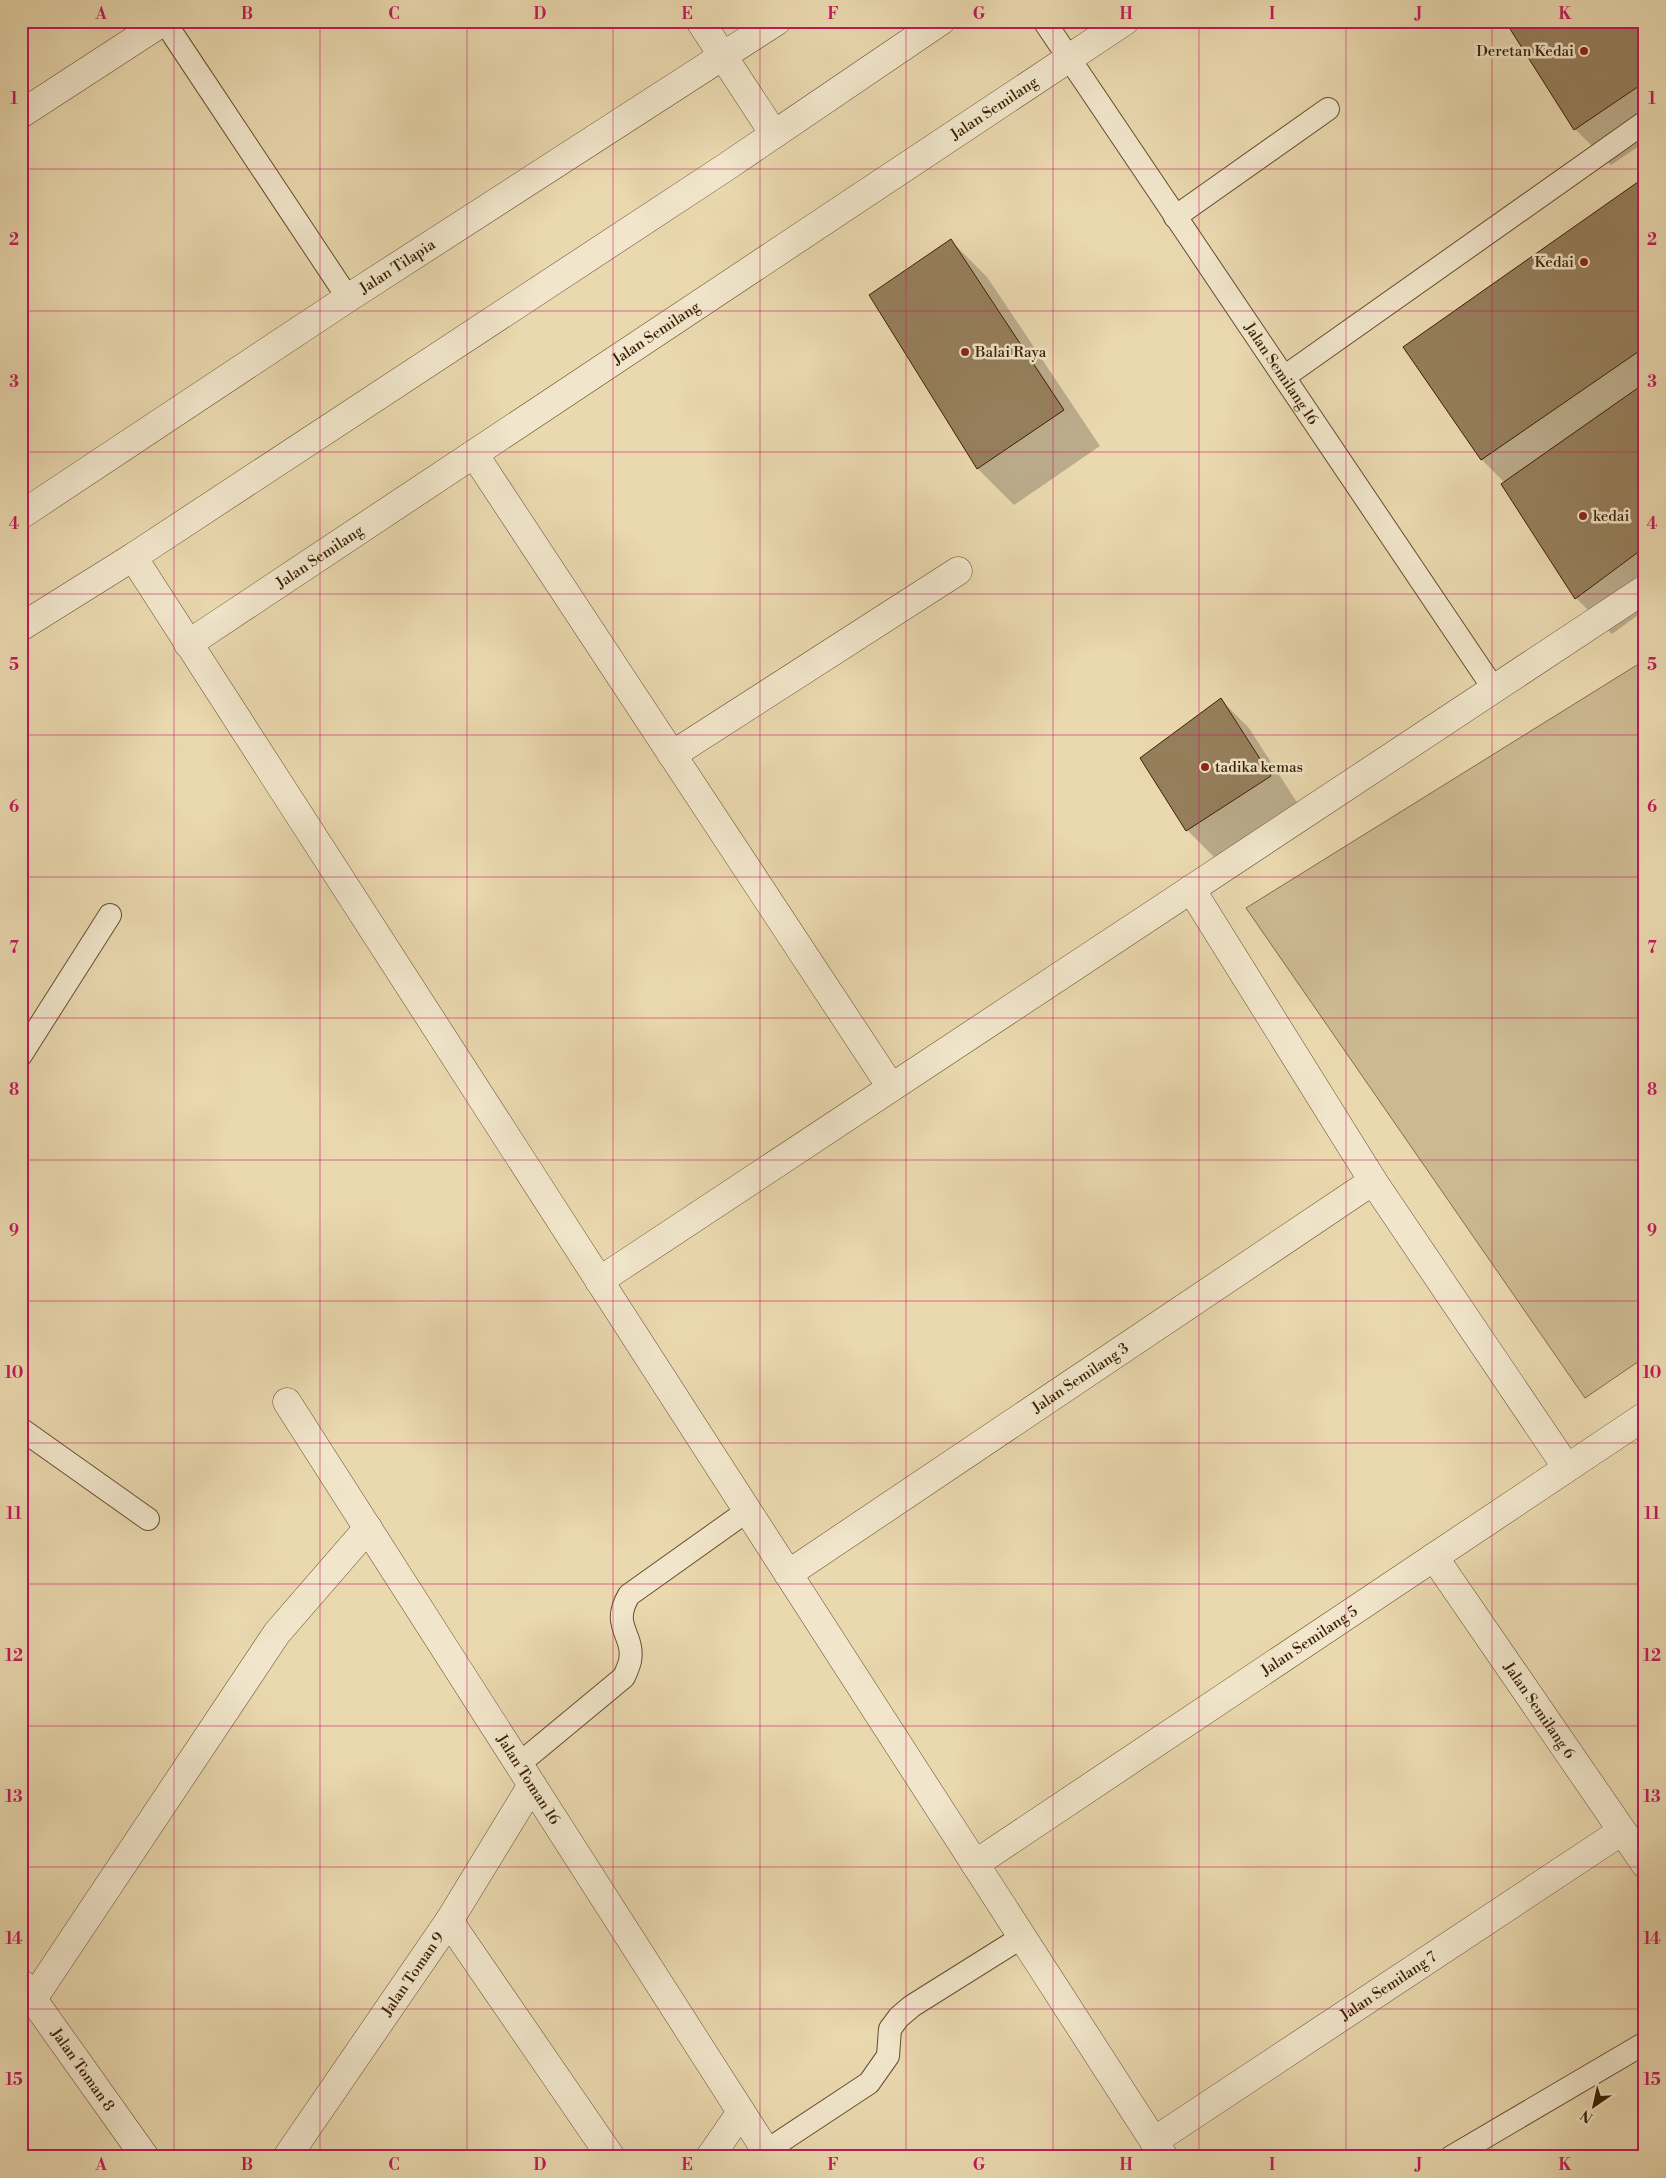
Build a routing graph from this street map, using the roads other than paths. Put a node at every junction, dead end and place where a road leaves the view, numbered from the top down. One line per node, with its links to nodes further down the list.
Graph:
1 (164, 21): 10 (street); 14 (lane)
2 (700, 21): 7 (street)
3 (777, 21): 7 (street, Jalan Tilapia)
4 (941, 21): 12 (street)
5 (1044, 21): 8 (lane, Jalan Semilang 16)
6 (1125, 21): 8 (street, Jalan Semilang)
7 (723, 57): 12 (street); 14 (street, Jalan Tilapia)
8 (1068, 58): 13 (lane, Jalan Semilang 16); 16 (street, Jalan Semilang)
9 (1328, 109): 13 (lane)
10 (21, 114)
11 (1645, 122): 15 (lane)
12 (774, 134): 18 (street)
13 (1175, 217): 15 (lane, Jalan Semilang 16)
14 (348, 298): 17 (street, Jalan Tilapia)
15 (1284, 377): 23 (lane, Jalan Semilang 16)
16 (474, 454): 22 (street, Jalan Semilang); 24 (street)
17 (21, 515)
18 (133, 557): 21 (street); 22 (street)
19 (958, 571): 24 (street)
20 (1645, 589): 23 (street)
21 (21, 627)
22 (188, 644): 30 (street)
23 (1494, 689): 25 (street)
24 (672, 755): 28 (street)
25 (1191, 889): 28 (street); 29 (street)
26 (110, 914): 27 (lane)
27 (21, 1054)
28 (891, 1087): 30 (street)
29 (1373, 1181): 34 (street); 39 (street, Jalan Semilang 3)
30 (599, 1281): 35 (street)
31 (287, 1402): 37 (street, Jalan Toman 16)
32 (1645, 1416): 34 (street, Jalan Semilang 5)
33 (21, 1428): 36 (lane)
34 (1567, 1468): 38 (street, Jalan Semilang 5)
35 (747, 1510): 39 (street); 40 (lane)
36 (148, 1519)
37 (368, 1528): 40 (street, Jalan Toman 16); 46 (street)
38 (1434, 1557): 41 (street, Jalan Semilang 6); 42 (street, Jalan Semilang 5)
39 (788, 1574): 42 (street)
40 (525, 1774): 44 (street, Jalan Toman 9); 48 (street, Jalan Toman 16)
41 (1622, 1831): 43 (street, Jalan Semilang 6); 49 (street, Jalan Semilang 7)
42 (975, 1864): 45 (street)
43 (1645, 1864)
44 (449, 1921): 52 (street, Jalan Toman 9); 53 (street)
45 (1022, 1937): 49 (street); 50 (lane)
46 (27, 1991): 51 (street, Jalan Toman 8)
47 (1645, 2043): 55 (lane)
48 (741, 2112): 50 (street, Jalan Toman 16); 54 (street)
49 (1159, 2149)
50 (768, 2154)
51 (145, 2157)
52 (287, 2157)
53 (611, 2157)
54 (710, 2157)
55 (1451, 2157)

